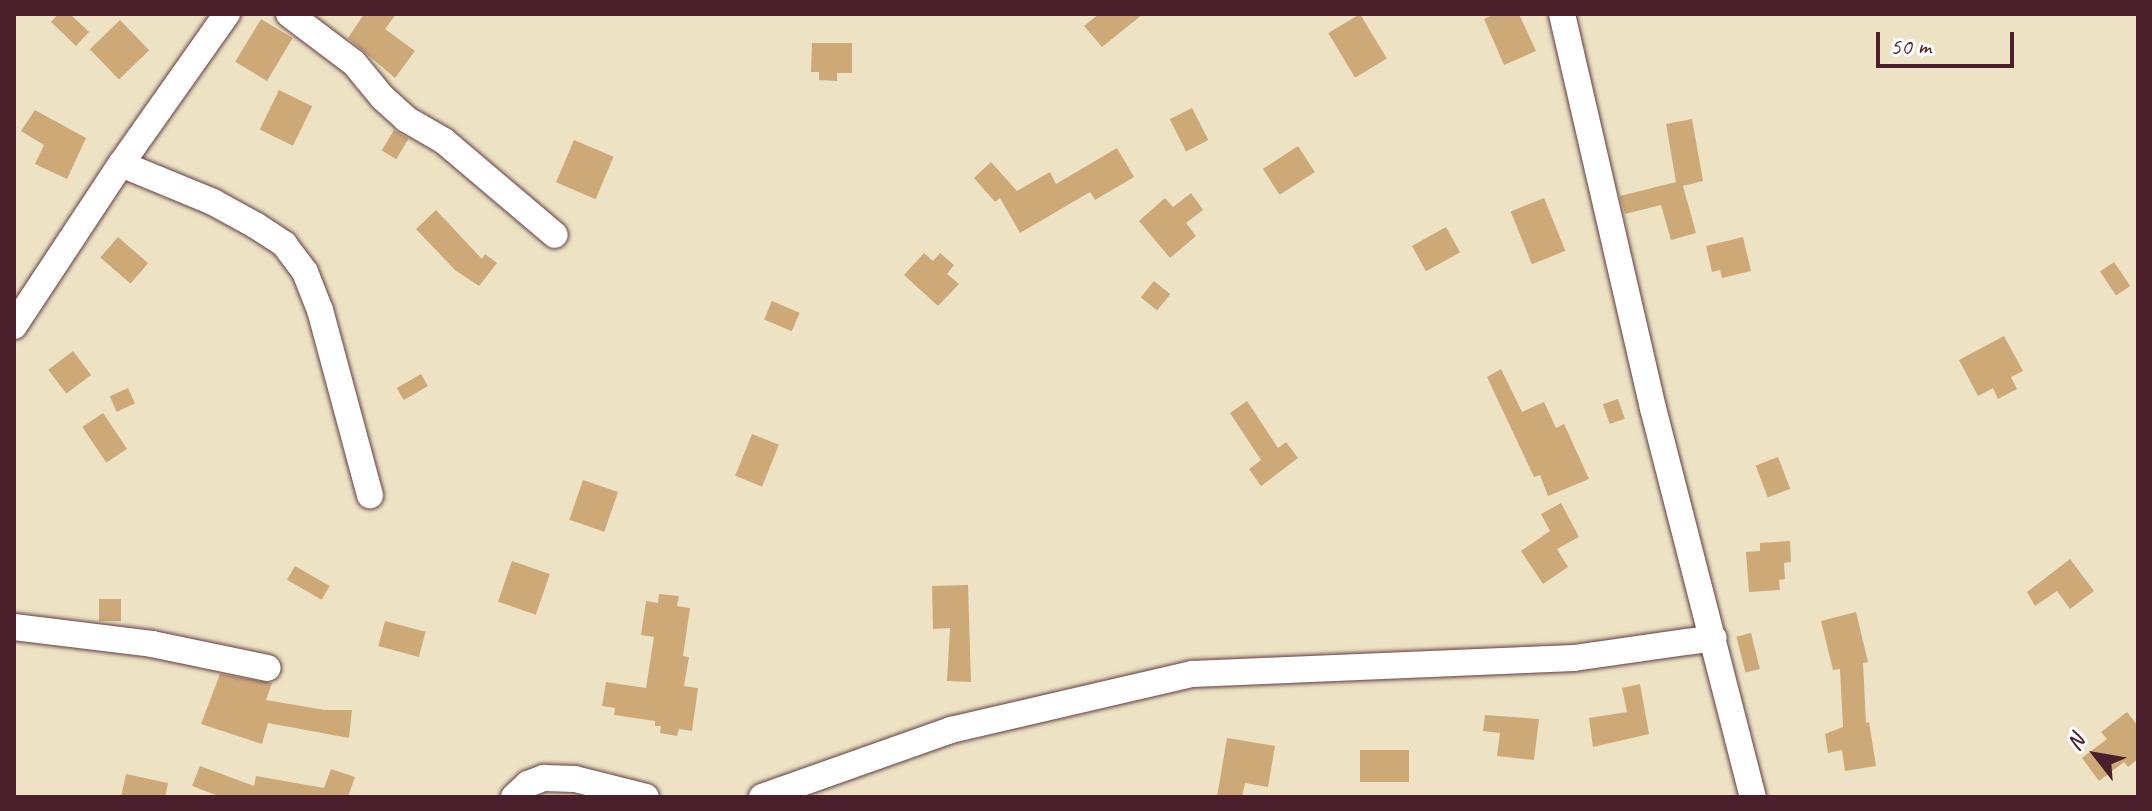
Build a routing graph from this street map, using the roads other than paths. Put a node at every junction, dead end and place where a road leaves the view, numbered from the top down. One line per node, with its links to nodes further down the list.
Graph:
1 (227, 14): 4 (street)
2 (289, 14): 5 (street)
3 (1562, 14): 9 (street)
4 (121, 164): 6 (street); 7 (street)
5 (555, 235)
6 (14, 326)
7 (370, 495)
8 (14, 627): 10 (street)
9 (1714, 638): 13 (street); 14 (street)
10 (268, 668)
11 (514, 797): 12 (street)
12 (646, 797)
13 (762, 797)
14 (1753, 797)

